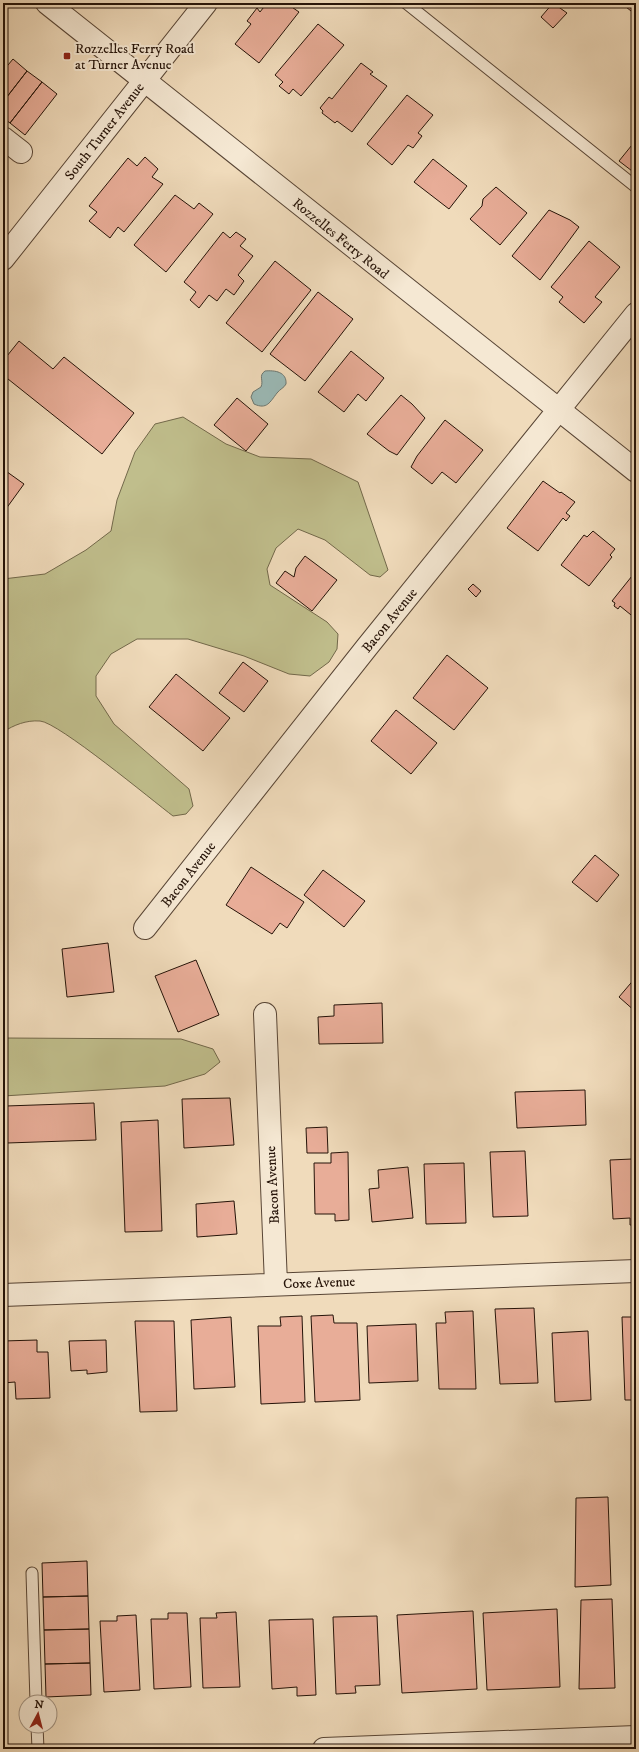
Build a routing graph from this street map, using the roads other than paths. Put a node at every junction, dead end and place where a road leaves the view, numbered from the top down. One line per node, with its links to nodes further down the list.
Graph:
1 (47, 3): 4 (street, Rozzelles Ferry Road)
2 (206, 3): 4 (street, South Turner Avenue)
3 (406, 3): 7 (lane)
4 (144, 80): 8 (street, South Turner Avenue); 10 (street, Rozzelles Ferry Road)
5 (3, 138): 6 (street)
6 (21, 152)
7 (636, 187)
8 (3, 260)
9 (636, 314): 10 (street, Bacon Avenue)
10 (558, 409): 11 (street, Rozzelles Ferry Road); 12 (street, Bacon Avenue)
11 (636, 471)
12 (145, 928)
13 (265, 1014): 15 (street, Bacon Avenue)
14 (636, 1271): 15 (street, Coxe Avenue)
15 (276, 1284): 16 (street, Coxe Avenue)
16 (3, 1295)
17 (32, 1573): 18 (lane)
18 (36, 1694)
19 (37, 1734): 21 (lane)
20 (636, 1737): 22 (street)
21 (38, 1749)
22 (324, 1749)

